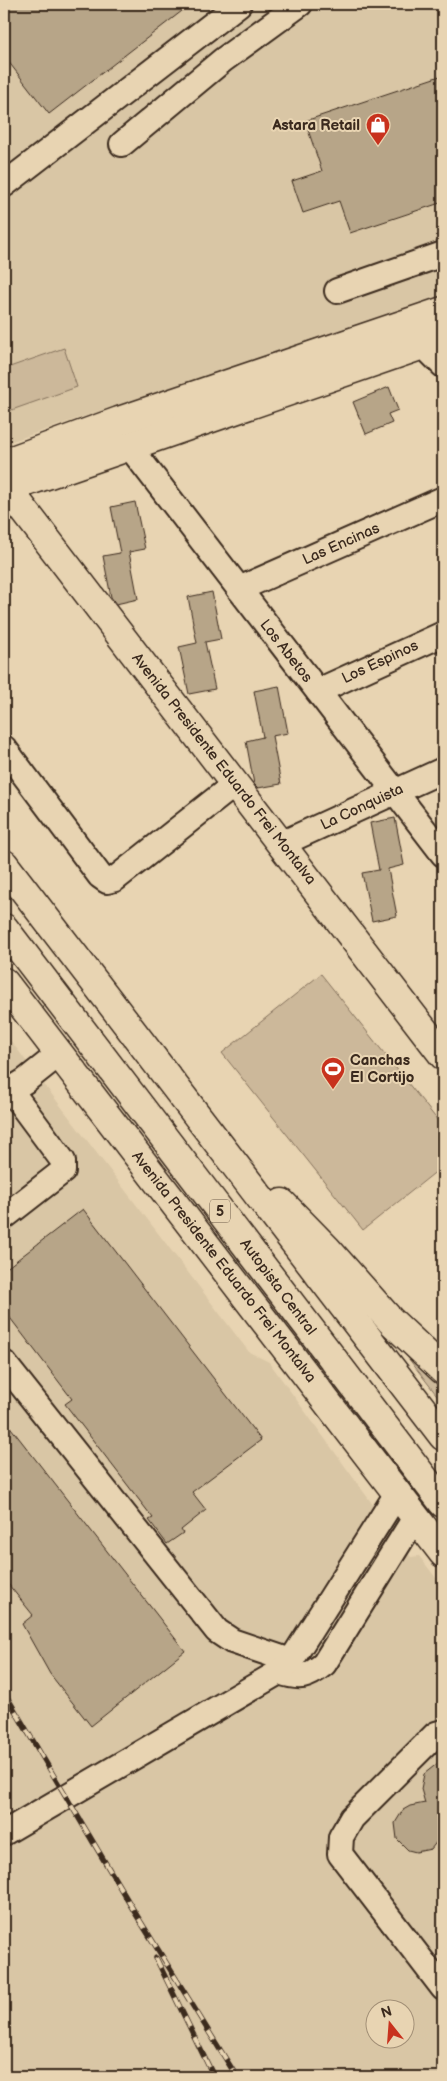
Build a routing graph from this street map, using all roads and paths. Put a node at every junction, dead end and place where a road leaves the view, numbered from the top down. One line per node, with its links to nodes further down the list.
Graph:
1 (239, 4): 4 (street)
2 (300, 4): 3 (street)
3 (122, 144)
4 (4, 185)
5 (443, 254): 6 (street)
6 (337, 291)
7 (443, 311): 9 (main road)
8 (433, 342): 9 (main road); 10 (street)
9 (334, 362): 11 (main road); 12 (main road)
10 (443, 365)
11 (130, 447): 13 (main road); 15 (street, Los Abetos)
12 (4, 463)
13 (5, 489): 20 (main road, Avenida Presidente Eduardo Frei Montalva)
14 (443, 499): 15 (street, Las Encinas)
15 (239, 589): 17 (street, Los Abetos)
16 (443, 634): 17 (street, Los Espinos)
17 (318, 691): 21 (street, Los Abetos)
18 (4, 748): 20 (street)
19 (443, 770): 21 (street, La Conquista)
20 (236, 784): 22 (main road, Avenida Presidente Eduardo Frei Montalva)
21 (395, 792): 22 (street, La Conquista); 23 (street, Los Abetos)
22 (281, 844): 28 (main road, Avenida Presidente Eduardo Frei Montalva)
23 (443, 854)
24 (4, 864): 30 (main road)
25 (4, 928): 36 (main road, Autopista Central / 5)
26 (4, 982): 27 (main road, Avenida Presidente Eduardo Frei Montalva)
27 (59, 1054): 29 (street); 35 (main road, Avenida Presidente Eduardo Frei Montalva)
28 (443, 1055)
29 (7, 1092): 31 (street)
30 (227, 1154): 33 (main road); 34 (main road)
31 (4, 1217)
32 (4, 1364): 39 (street)
33 (443, 1370)
34 (443, 1436)
35 (398, 1492): 37 (main road, Avenida Presidente Eduardo Frei Montalva); 39 (street)
36 (443, 1503)
37 (416, 1516): 38 (main road, Avenida Presidente Eduardo Frei Montalva); 39 (street)
38 (443, 1553)
39 (285, 1667): 41 (street)
40 (443, 1732): 42 (street)
41 (4, 1833)
42 (443, 1988)

